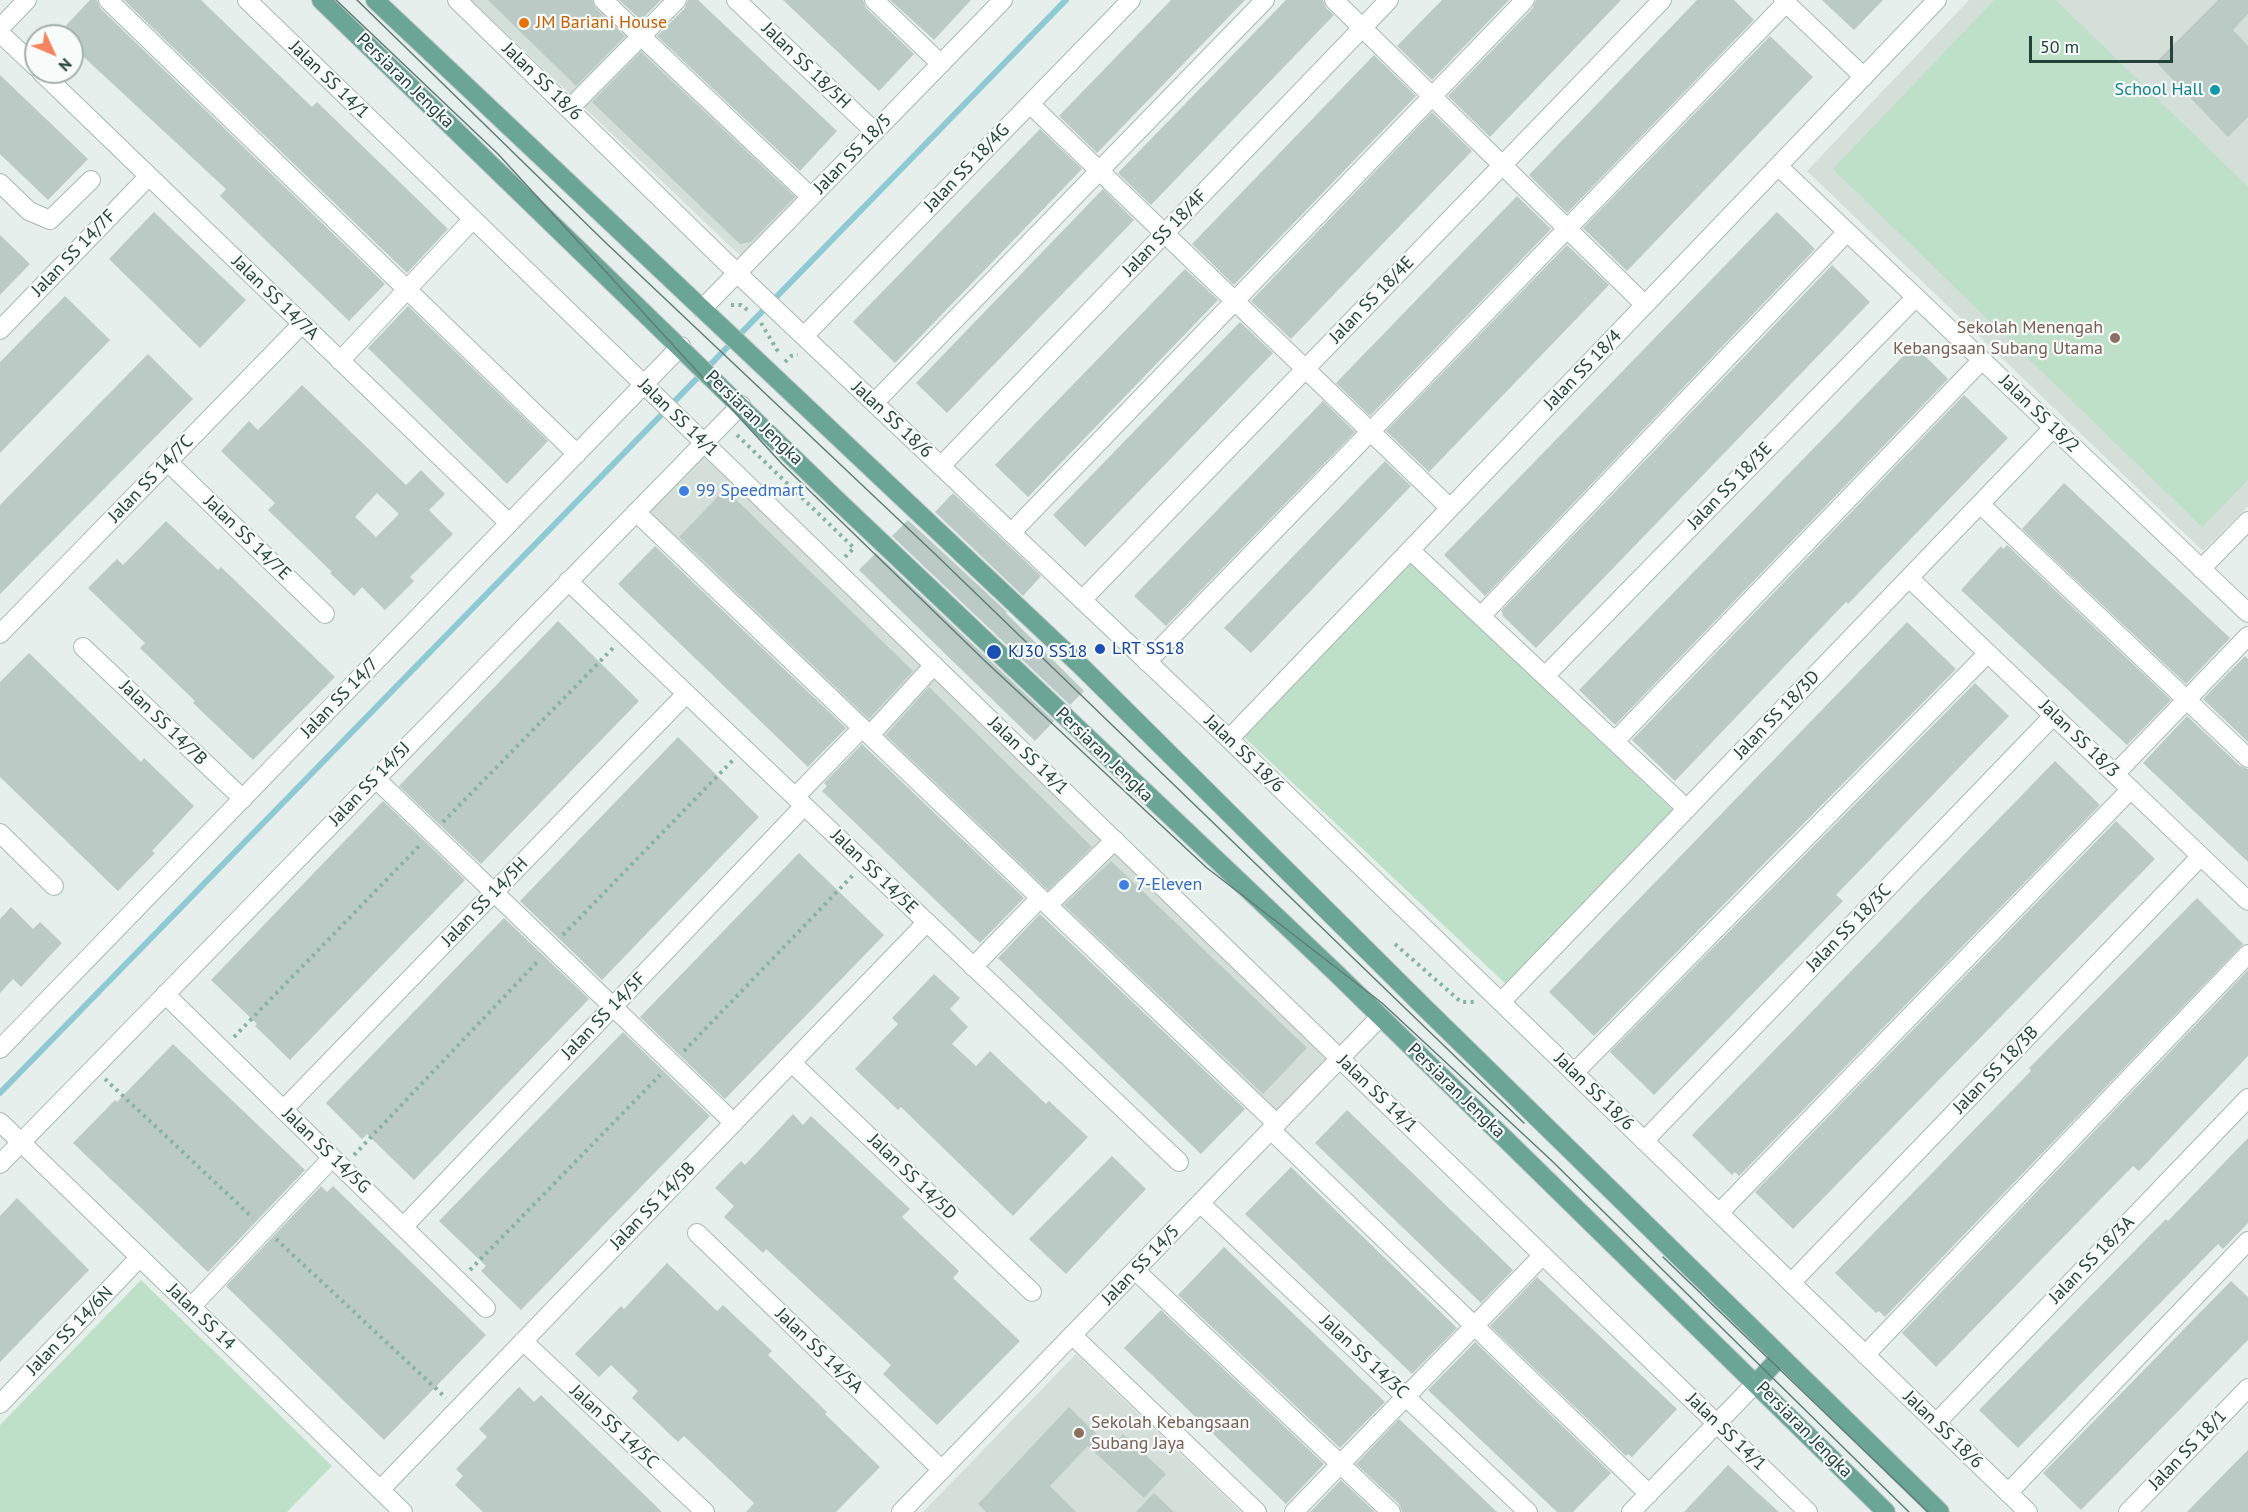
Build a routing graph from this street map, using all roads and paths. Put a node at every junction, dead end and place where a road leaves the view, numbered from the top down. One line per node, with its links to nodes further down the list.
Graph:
1 (27, 0): 20 (street)
2 (108, 0): 44 (street)
3 (247, 0): 39 (street, Jalan SS 14/1)
4 (321, 0): 55 (main road, Persiaran Jengka)
5 (375, 0): 49 (main road, Persiaran Jengka)
6 (457, 0): 30 (street, Jalan SS 18/6)
7 (603, 0): 23 (street)
8 (677, 0): 23 (street)
9 (736, 0): 31 (street, Jalan SS 18/5H)
10 (874, 0): 25 (street)
11 (1003, 0): 25 (street, Jalan SS 18/5)
12 (1131, 0): 29 (street, Jalan SS 18/4G)
13 (1264, 0): 34 (street)
14 (1334, 0): 21 (street)
15 (1389, 0): 21 (street, Jalan SS 18/4F)
16 (1525, 0): 28 (street)
17 (1662, 0): 32 (street, Jalan SS 18/4E)
18 (1784, 1): 26 (street); 40 (street)
19 (1933, 1): 26 (street, Jalan SS 18/4)
20 (0, 28)
21 (1362, 28): 28 (street); 42 (street, Jalan SS 18/4F)
22 (0, 33): 24 (street)
23 (641, 37): 30 (street); 38 (street)
24 (24, 56)
25 (941, 64): 31 (street, Jalan SS 18/5)
26 (1864, 77): 33 (street, Jalan SS 18/4)
27 (53, 84): 35 (street, Jalan SS 14/7A)
28 (1432, 96): 32 (street); 46 (street)
29 (1030, 104): 34 (street); 54 (street, Jalan SS 18/4G)
30 (569, 109): 43 (street, Jalan SS 18/6)
31 (875, 132): 38 (street, Jalan SS 18/5)
32 (1502, 165): 40 (street); 59 (street, Jalan SS 18/4E)
33 (1778, 166): 41 (street, Jalan SS 18/2); 47 (street, Jalan SS 18/4)
34 (1100, 170): 42 (street); 61 (street)
35 (149, 177): 51 (street, Jalan SS 14/7A); 53 (street, Jalan SS 14/7F)
36 (91, 180): 37 (street)
37 (0, 183)
38 (811, 197): 43 (street, Jalan SS 18/5)
39 (473, 219): 44 (street); 60 (street, Jalan SS 14/1)
40 (1567, 228): 47 (street); 65 (street)
41 (1847, 232): 45 (street, Jalan SS 18/2); 84 (street)
42 (1165, 233): 46 (street); 69 (street, Jalan SS 18/4F)
43 (737, 273): 49 (street, Jalan SS 18/5); 54 (street, Jalan SS 18/6)
44 (407, 290): 57 (street); 67 (street)
45 (1916, 297): 56 (street, Jalan SS 18/2); 91 (street, Jalan SS 18/3E)
46 (1235, 301): 59 (street); 75 (street)
47 (1645, 305): 71 (street, Jalan SS 18/4)
48 (726, 308): 50 (path)
49 (702, 309): 152 (main road, Persiaran Jengka)
50 (750, 312)
51 (302, 324): 57 (street, Jalan SS 14/7A); 68 (street, Jalan SS 14/7C)
52 (762, 324): 58 (path)
53 (0, 330)
54 (804, 336): 61 (street, Jalan SS 18/6)
55 (681, 346): 60 (street, Jalan SS 14/7); 62 (main road, Persiaran Jengka)
56 (1982, 360): 64 (street, Jalan SS 18/2); 97 (street)
57 (340, 361): 74 (street, Jalan SS 14/7A)
58 (784, 363)
59 (1305, 369): 65 (street); 81 (street, Jalan SS 18/4E)
60 (644, 384): 66 (street, Jalan SS 14/1); 67 (street, Jalan SS 14/7)
61 (874, 403): 69 (street, Jalan SS 18/6)
62 (741, 405): 63 (street, Jalan SS 14/5J); 119 (main road, Persiaran Jengka)
63 (724, 422): 66 (street, Jalan SS 14/5J); 76 (path)
64 (2054, 428): 70 (street, Jalan SS 18/3D); 78 (street, Jalan SS 18/2)
65 (1371, 432): 71 (street); 89 (street)
66 (704, 442): 72 (street, Jalan SS 14/5J); 90 (street, Jalan SS 14/1)
67 (577, 454): 74 (street, Jalan SS 14/7)
68 (168, 462): 83 (street, Jalan SS 14/7E); 85 (street, Jalan SS 14/7C)
69 (941, 466): 75 (street, Jalan SS 18/6)
70 (1980, 504): 79 (street, Jalan SS 18/3D); 93 (street)
71 (1450, 508): 77 (street, Jalan SS 18/4)
72 (636, 512): 80 (street, Jalan SS 14/5J); 95 (street)
73 (2248, 521): 78 (street)
74 (509, 524): 102 (street, Jalan SS 14/7)
75 (1011, 533): 81 (street, Jalan SS 18/6)
76 (854, 548)
77 (1410, 550): 84 (street); 96 (street, Jalan SS 18/4)
78 (2202, 569): 82 (street, Jalan SS 18/2)
79 (1909, 578): 88 (street, Jalan SS 18/3); 104 (street, Jalan SS 18/3D)
80 (568, 581): 92 (street, Jalan SS 14/5E); 100 (street, Jalan SS 14/5J)
81 (1082, 600): 89 (street, Jalan SS 18/6)
82 (2248, 613)
83 (325, 614)
84 (1481, 615): 91 (street)
85 (0, 634)
86 (2248, 636): 93 (street)
87 (83, 647): 102 (street, Jalan SS 14/7B)
88 (1988, 652): 94 (street, Jalan SS 18/3); 124 (street)
89 (1147, 662): 96 (street, Jalan SS 18/6)
90 (934, 665): 95 (street, Jalan SS 14/5F); 106 (street, Jalan SS 14/1)
91 (1545, 676): 97 (street)
92 (686, 694): 103 (street, Jalan SS 14/5E); 109 (street, Jalan SS 14/5H)
93 (2186, 700): 98 (street); 99 (street)
94 (2054, 715): 99 (street, Jalan SS 18/3); 131 (street, Jalan SS 18/3C)
95 (866, 732): 103 (street, Jalan SS 14/5F); 111 (street)
96 (1229, 739): 117 (street, Jalan SS 18/6)
97 (1615, 741): 104 (street)
98 (2248, 758)
99 (2115, 774): 101 (street, Jalan SS 18/3)
100 (376, 778): 109 (street); 116 (street, Jalan SS 14/5J)
101 (2131, 789): 107 (street, Jalan SS 18/3); 136 (street)
102 (243, 799): 120 (street, Jalan SS 14/7)
103 (800, 802): 112 (street, Jalan SS 14/5E); 118 (street, Jalan SS 14/5F)
104 (1687, 809): 117 (street, Jalan SS 18/3D)
105 (0, 833): 108 (street)
106 (1114, 840): 111 (street); 121 (street, Jalan SS 14/1)
107 (2202, 856): 110 (street, Jalan SS 18/3); 144 (street, Jalan SS 18/3B)
108 (54, 886)
109 (494, 892): 118 (street); 126 (street, Jalan SS 14/5H)
110 (2248, 901)
111 (1044, 902): 115 (street); 129 (street)
112 (927, 922): 115 (street, Jalan SS 14/5E); 122 (street, Jalan SS 14/5B)
113 (1395, 944): 117 (path)
114 (2248, 954): 151 (street)
115 (973, 967): 133 (street, Jalan SS 14/5E)
116 (165, 994): 123 (street, Jalan SS 14/5J); 126 (street, Jalan SS 14/5G)
117 (1501, 1002): 124 (street, Jalan SS 18/6)
118 (613, 1007): 128 (street); 137 (street, Jalan SS 14/5F)
119 (1380, 1017): 121 (street, Jalan SS 14/5); 153 (main road, Persiaran Jengka)
120 (0, 1049)
121 (1340, 1058): 129 (street, Jalan SS 14/5); 141 (street, Jalan SS 14/1)
122 (792, 1063): 128 (street, Jalan SS 14/5B); 145 (street, Jalan SS 14/5D)
123 (93, 1068): 130 (street, Jalan SS 14/5J); 138 (path)
124 (1574, 1073): 131 (street, Jalan SS 18/6)
125 (2248, 1098): 158 (street, Jalan SS 18/3A)
126 (283, 1110): 132 (street, Jalan SS 14/5G)
127 (0, 1122): 130 (street, Jalan SS 14)
128 (734, 1123): 150 (street, Jalan SS 14/5B)
129 (1274, 1127): 135 (street, Jalan SS 14/5); 148 (street)
130 (21, 1142): 134 (street, Jalan SS 14/5J); 142 (street, Jalan SS 14)
131 (1644, 1142): 136 (street, Jalan SS 18/6)
132 (332, 1158): 137 (street, Jalan SS 14/5G); 138 (street)
133 (1179, 1162)
134 (0, 1164)
135 (1200, 1203): 143 (street, Jalan SS 14/5); 155 (street, Jalan SS 14/3C)
136 (1719, 1214): 144 (street, Jalan SS 18/6)
137 (403, 1227): 147 (street, Jalan SS 14/5G)
138 (265, 1228): 146 (street); 157 (path)
139 (697, 1233): 161 (street, Jalan SS 14/5A)
140 (2248, 1241): 163 (street)
141 (1543, 1255): 148 (street); 159 (street, Jalan SS 14/1)
142 (140, 1257): 146 (street, Jalan SS 14); 156 (street, Jalan SS 14/6N)
143 (1135, 1270): 149 (street, Jalan SS 14/5); 160 (street)
144 (1791, 1283): 151 (street, Jalan SS 18/6)
145 (1032, 1292)
146 (191, 1307): 162 (street, Jalan SS 14)
147 (486, 1308)
148 (1474, 1326): 155 (street); 164 (street)
149 (1072, 1335): 161 (street, Jalan SS 14/5); 168 (street)
150 (523, 1341): 157 (street, Jalan SS 14/5B); 166 (street, Jalan SS 14/5C)
151 (1865, 1355): 158 (street, Jalan SS 18/6)
152 (1781, 1356): 153 (main road); 175 (main road, Persiaran Jengka)
153 (1756, 1383): 159 (street); 174 (main road, Persiaran Jengka)
154 (2248, 1388): 177 (street, Jalan SS 18/1)
155 (1406, 1397): 160 (street); 171 (street, Jalan SS 14/3C)
156 (0, 1404)
157 (458, 1409): 162 (street, Jalan SS 14/5B)
158 (1936, 1423): 163 (street, Jalan SS 18/6)
159 (1717, 1424): 164 (street); 173 (street, Jalan SS 14/1)
160 (1341, 1464): 169 (street); 170 (street)
161 (942, 1470): 167 (street, Jalan SS 14/5)
162 (380, 1490): 165 (street, Jalan SS 14)
163 (2008, 1493): 176 (street, Jalan SS 18/6)
164 (1649, 1494): 172 (street)
165 (403, 1512)
166 (705, 1512)
167 (901, 1512)
168 (1257, 1512)
169 (1294, 1512)
170 (1391, 1512)
171 (1528, 1512)
172 (1631, 1512)
173 (1808, 1512)
174 (1886, 1512)
175 (1940, 1512)
176 (2028, 1512)
177 (2128, 1512)

